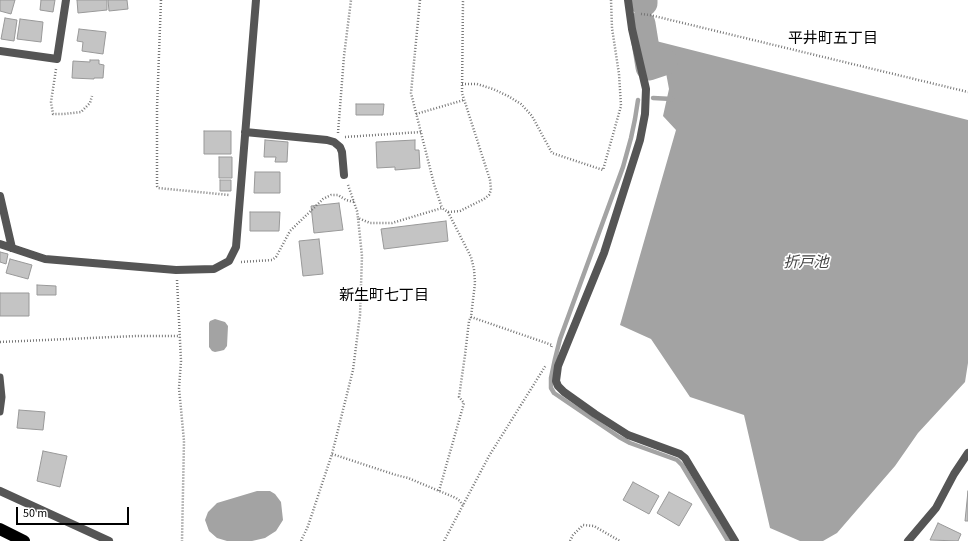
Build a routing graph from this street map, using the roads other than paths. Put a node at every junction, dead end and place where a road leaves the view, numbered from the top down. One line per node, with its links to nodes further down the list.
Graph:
1 (66, 0): 4 (street)
2 (256, 0): 5 (street)
3 (628, 0): 17 (street)
4 (0, 51)
5 (245, 132): 6 (street); 9 (street)
6 (344, 176)
7 (0, 196): 9 (street)
8 (0, 244): 9 (street)
9 (12, 248)
10 (0, 377): 11 (lane)
11 (0, 412)
12 (968, 453): 18 (street)
13 (0, 491): 16 (street)
14 (0, 529): 15 (highway)
15 (24, 541)
16 (109, 541)
17 (735, 541)
18 (908, 541)

